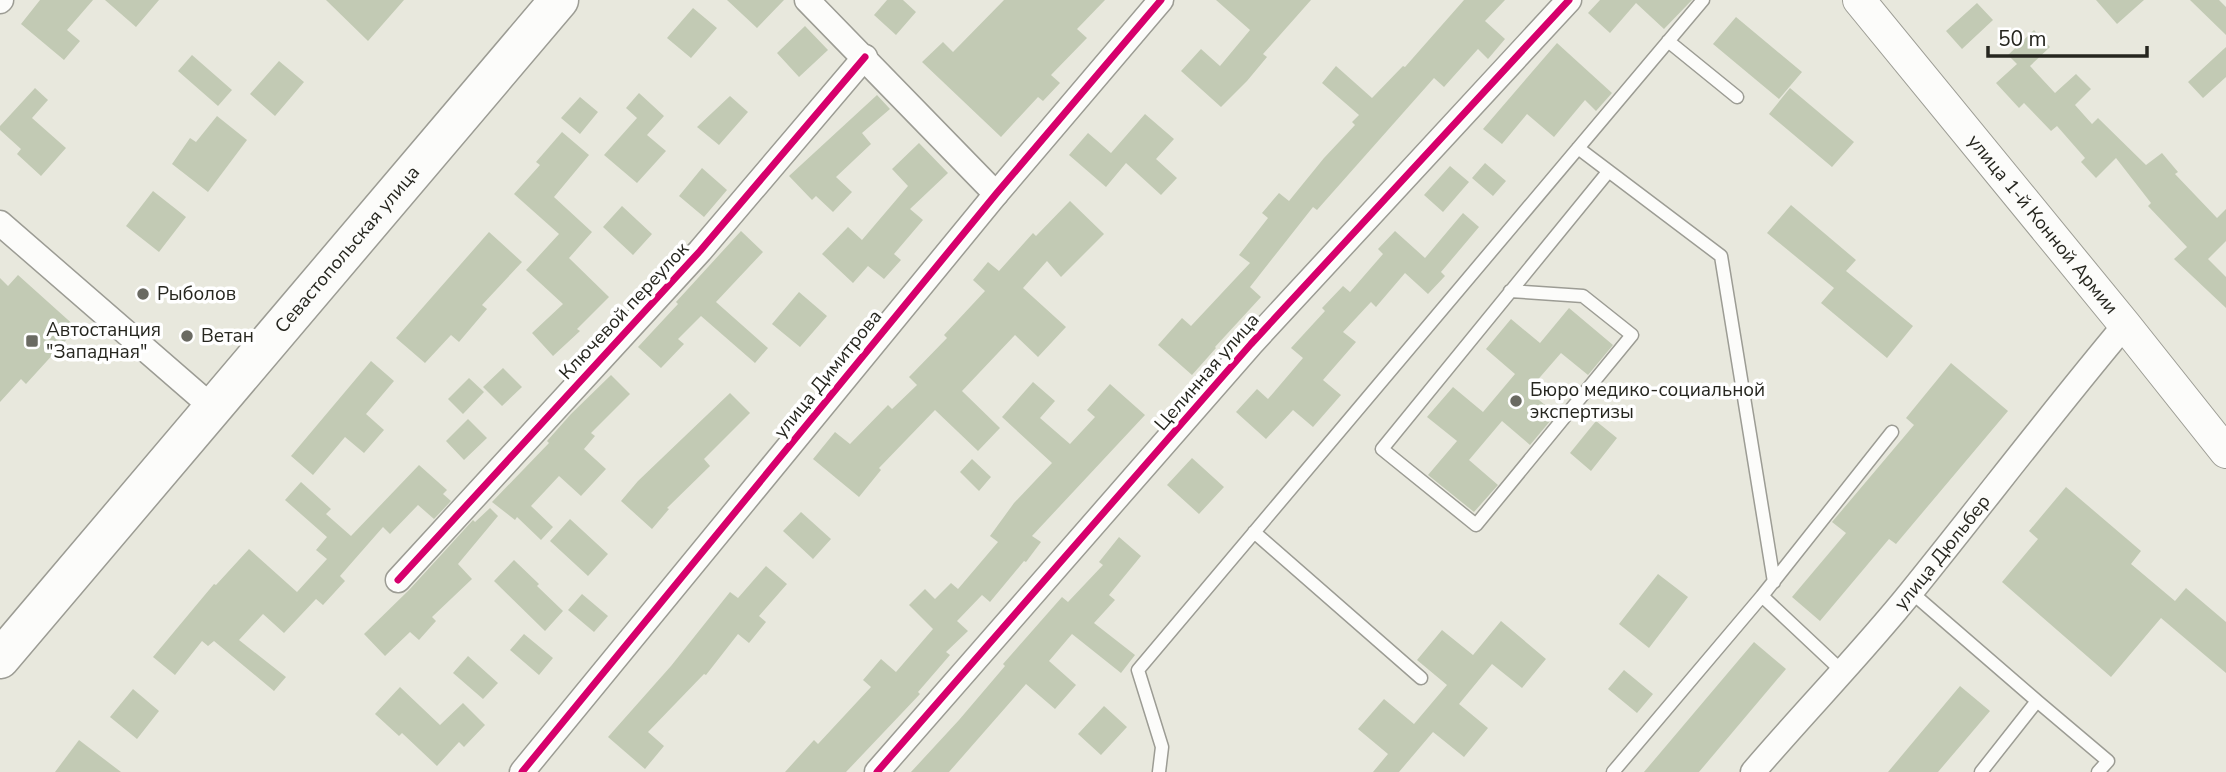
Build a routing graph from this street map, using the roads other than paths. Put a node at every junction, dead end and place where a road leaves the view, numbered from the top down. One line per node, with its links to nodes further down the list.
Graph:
1 (559, 0): 16 (main road, Севастопольская улица)
2 (807, 0): 8 (street)
3 (1161, 0): 12 (street, улица Димитрова)
4 (1569, 0): 29 (street, Целинная улица)
5 (1703, 0): 7 (lane)
6 (1859, 0): 15 (street, улица 1-й Конной Армии)
7 (1668, 41): 9 (lane); 10 (lane)
8 (865, 57): 12 (street); 20 (street, Ключевой переулок)
9 (1737, 97)
10 (1578, 148): 11 (lane); 19 (lane)
11 (1608, 172): 14 (lane); 21 (lane)
12 (996, 194): 28 (street, улица Димитрова)
13 (0, 223): 16 (street)
14 (1510, 291): 14 (lane)
15 (2125, 325): 18 (street, улица 1-й Конной Армии); 22 (street, улица Дюльбер)
16 (213, 408): 24 (main road, Севастопольская улица)
17 (1892, 432): 21 (lane)
18 (2226, 452)
19 (1254, 532): 26 (lane); 30 (lane)
20 (398, 580)
21 (1774, 582): 23 (lane)
22 (1911, 592): 25 (street, улица Дюльбер); 27 (lane)
23 (1762, 597): 25 (lane); 31 (lane)
24 (0, 659)
25 (1843, 672): 32 (street, улица Дюльбер)
26 (1421, 678)
27 (2037, 701): 33 (lane); 34 (lane)
28 (522, 772)
29 (877, 772)
30 (1159, 772)
31 (1614, 772)
32 (1752, 772)
33 (1981, 772)
34 (2098, 772)

